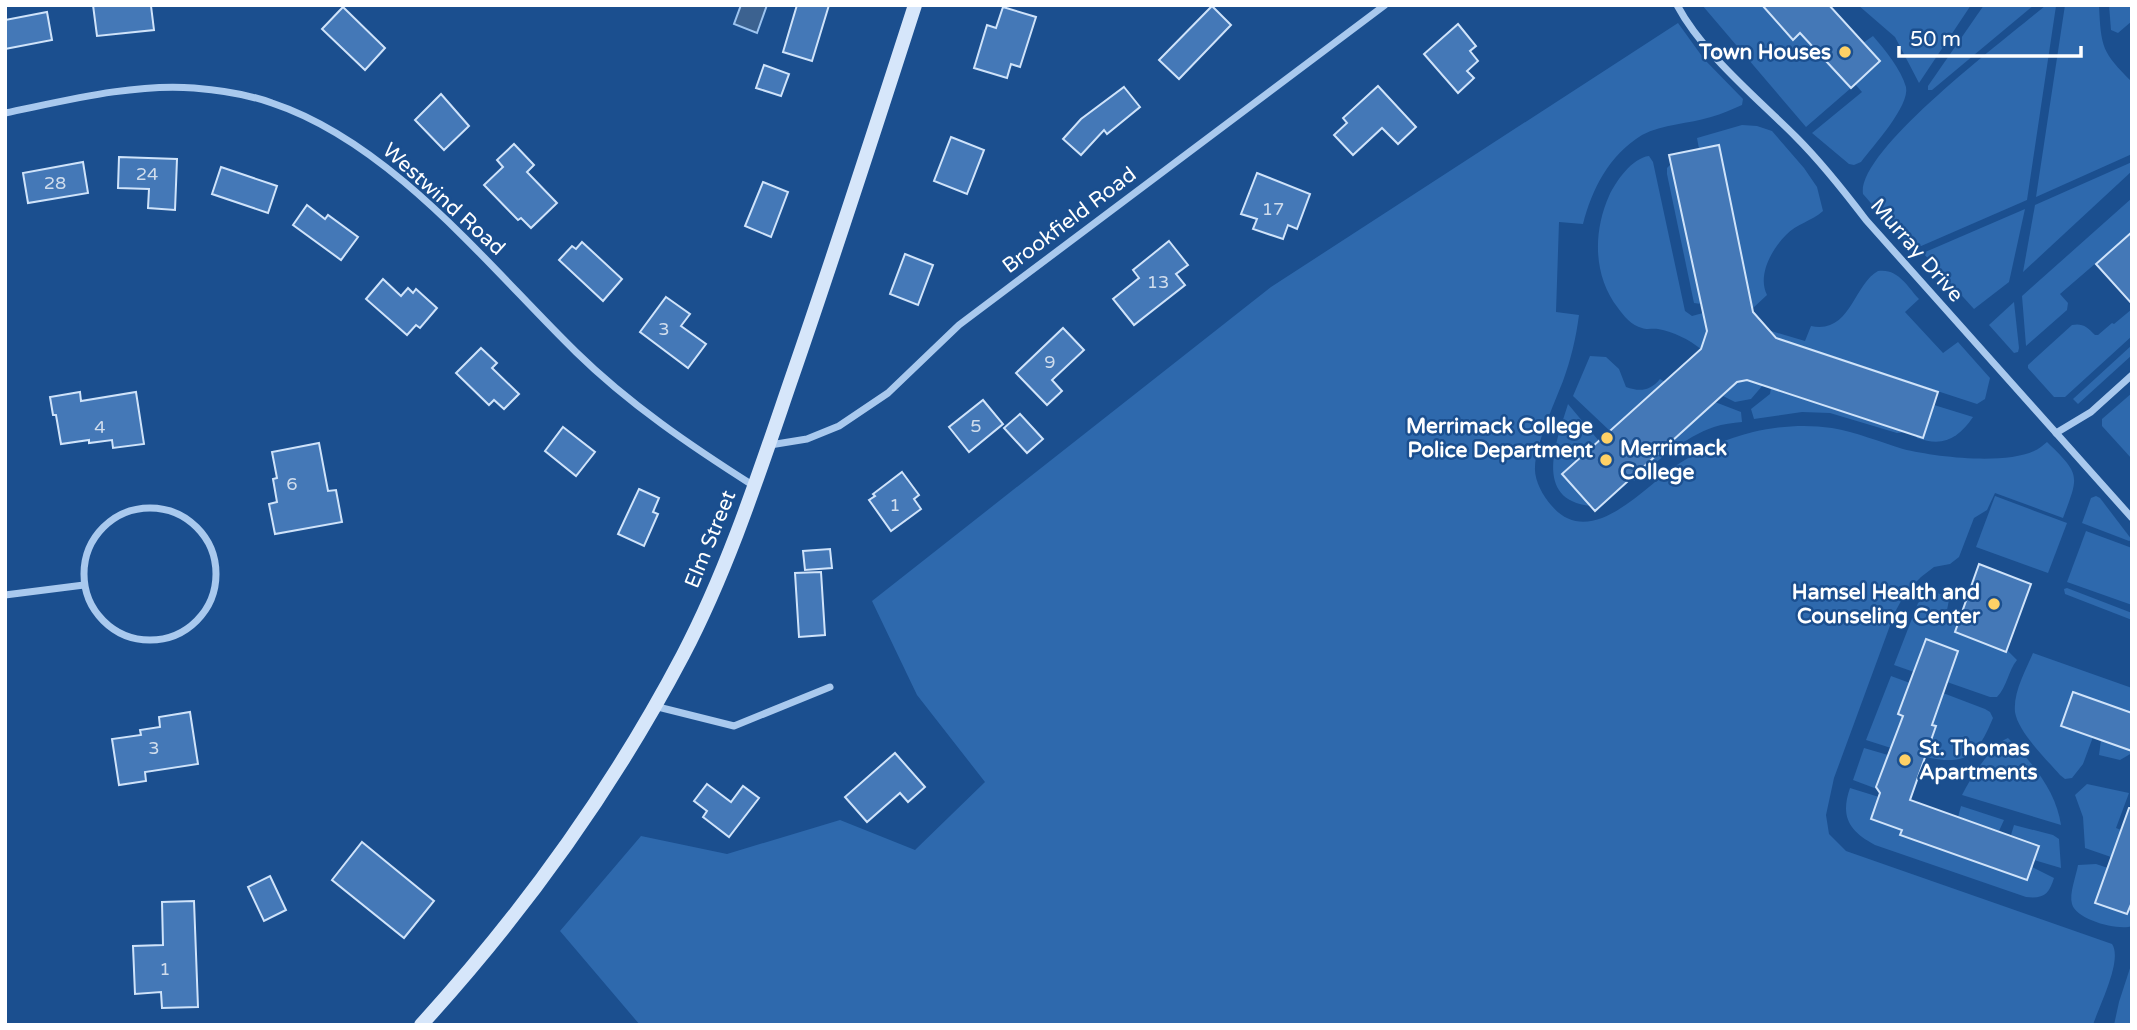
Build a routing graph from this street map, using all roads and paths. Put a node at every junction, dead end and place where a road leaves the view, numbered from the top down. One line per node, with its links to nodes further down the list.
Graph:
1 (915, 5): 7 (main road, Elm Street)
2 (1385, 5): 7 (street, Brookfield Road)
3 (1677, 5): 6 (street, Murray Drive)
4 (5, 113): 8 (street, Westwind Road)
5 (2132, 375): 6 (street)
6 (2056, 433): 9 (street, Murray Drive)
7 (769, 445): 8 (main road, Elm Street)
8 (754, 486): 13 (main road, Elm Street)
9 (2132, 518)
10 (84, 585): 10 (street); 11 (street)
11 (5, 594)
12 (830, 687): 13 (street)
13 (653, 706): 14 (main road, Elm Street)
14 (421, 1025)

